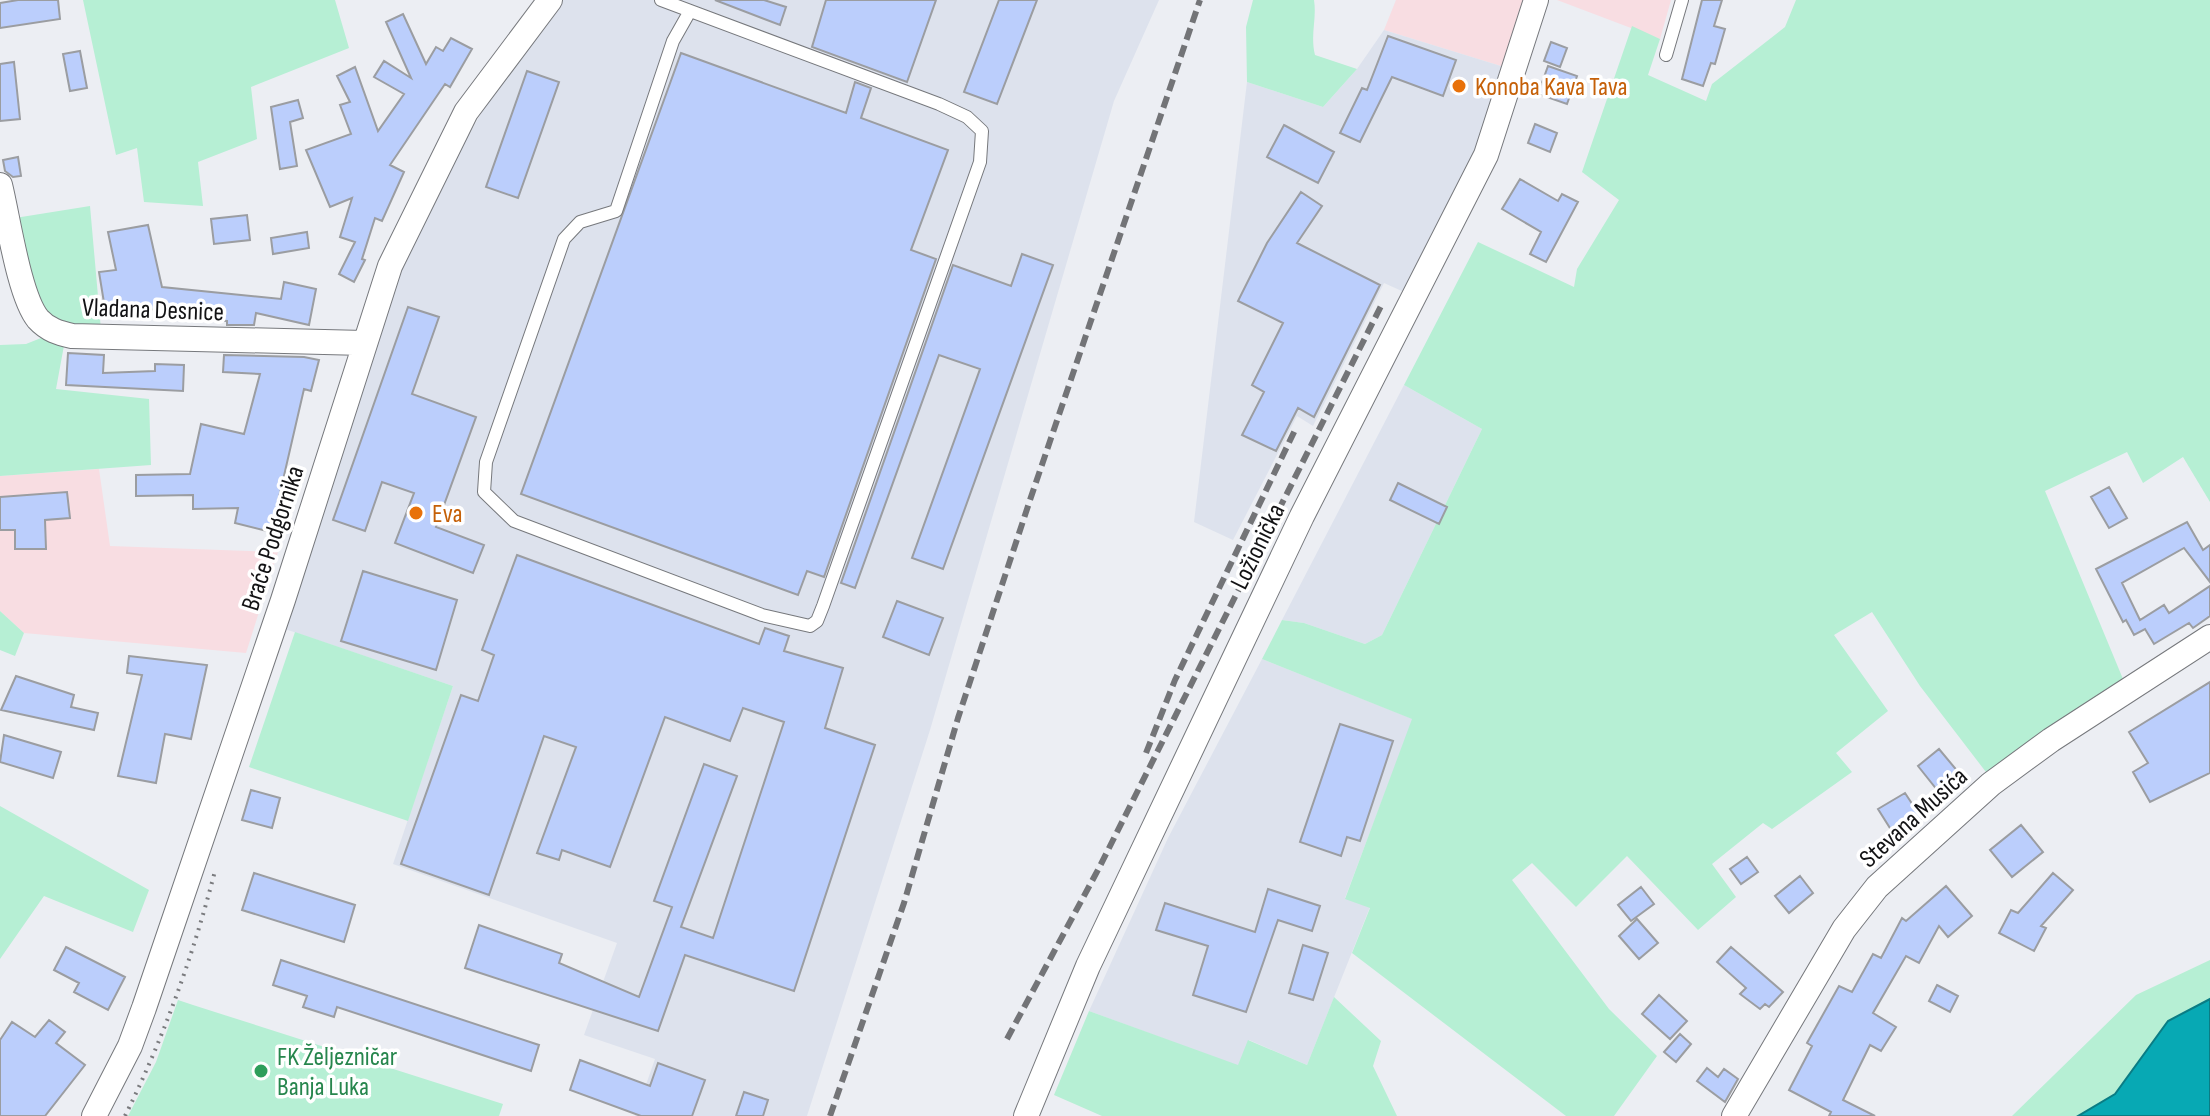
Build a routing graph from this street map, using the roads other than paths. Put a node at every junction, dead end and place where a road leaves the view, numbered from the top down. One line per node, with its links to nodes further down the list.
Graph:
1 (550, 0): 8 (street, Braće Podgornika)
2 (661, 0): 5 (lane)
3 (1536, 0): 11 (street, Ložionička)
4 (1682, 0): 6 (lane)
5 (690, 11): 5 (lane)
6 (1666, 55)
7 (0, 185): 8 (street, Vladana Desnice)
8 (364, 343): 10 (street, Braće Podgornika)
9 (2210, 637): 12 (street, Stevana Musića)
10 (94, 1116)
11 (1026, 1116)
12 (1734, 1116)

